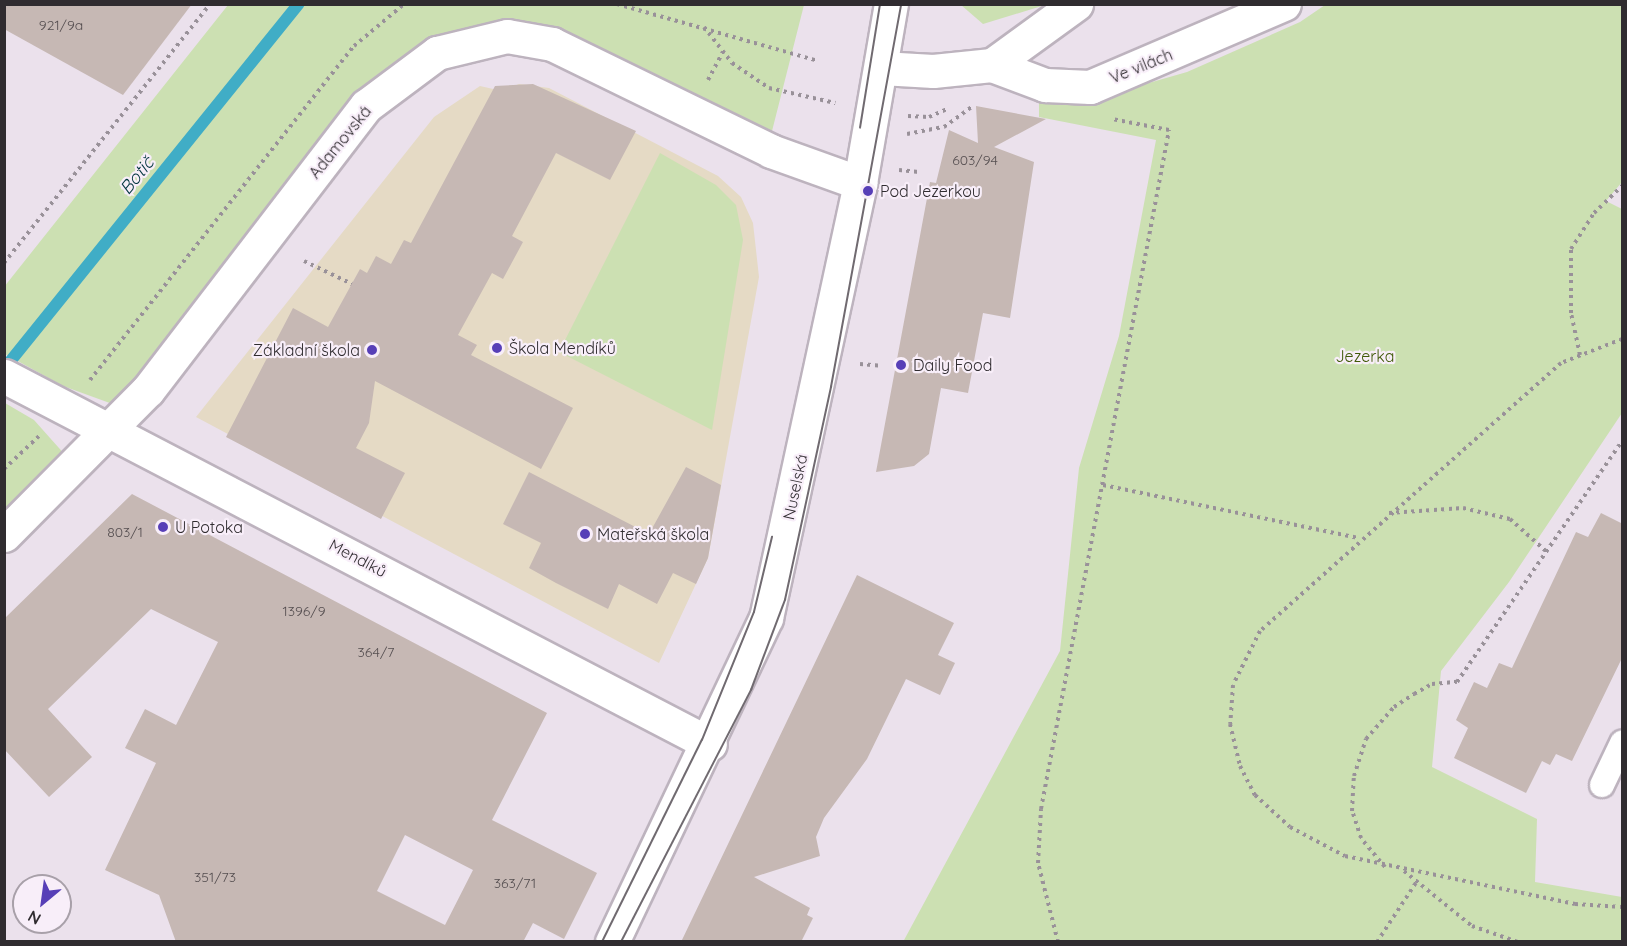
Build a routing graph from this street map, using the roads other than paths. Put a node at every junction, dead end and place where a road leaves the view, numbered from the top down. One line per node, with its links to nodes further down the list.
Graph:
1 (891, 4): 5 (street, Nuselská)
2 (1076, 4): 4 (street)
3 (1284, 4): 4 (street, Ve vilách)
4 (993, 65): 5 (street)
5 (881, 68): 6 (street, Nuselská)
6 (854, 181): 8 (street, Adamovská); 11 (street, Nuselská)
7 (4, 376): 8 (street, Mendíků)
8 (112, 427): 9 (street, Adamovská); 11 (street, Mendíků)
9 (4, 535)
10 (1623, 743): 12 (lane)
11 (710, 744): 13 (street, Nuselská)
12 (1602, 785)
13 (612, 942)

